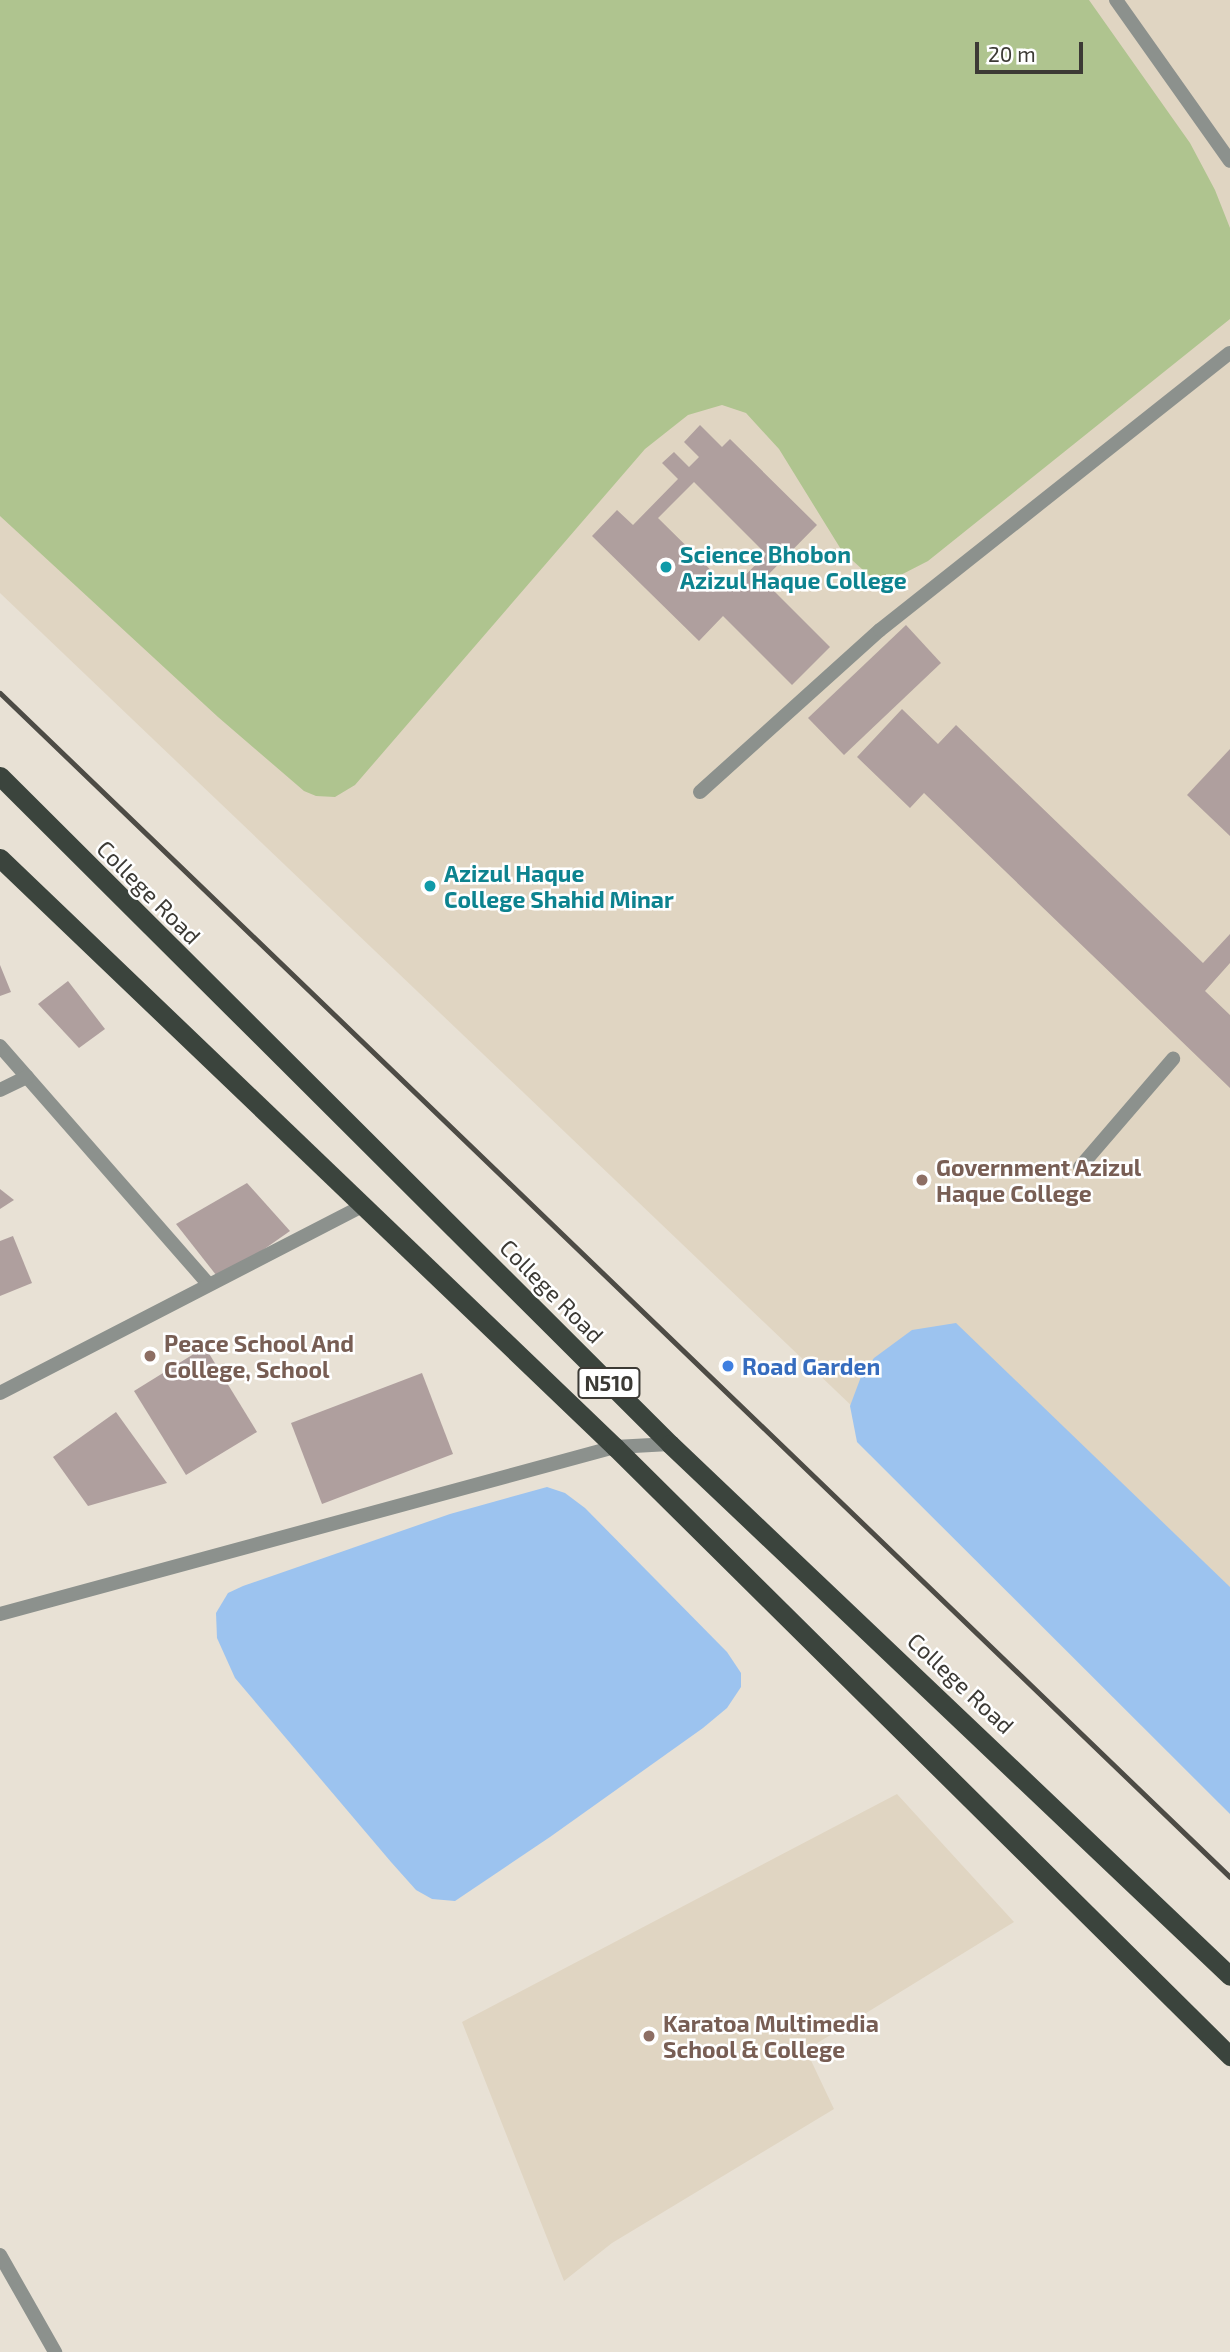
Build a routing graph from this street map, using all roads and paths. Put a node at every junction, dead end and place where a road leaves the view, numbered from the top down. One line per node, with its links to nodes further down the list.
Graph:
1 (1116, 0): 2 (street)
2 (1230, 161)
3 (1230, 353): 5 (street)
4 (0, 776): 15 (highway, College Road / N510)
5 (700, 792)
6 (0, 858): 12 (highway, N510)
7 (0, 1046): 9 (street)
8 (1173, 1059): 11 (street)
9 (27, 1077): 10 (street); 13 (street)
10 (0, 1090)
11 (1080, 1167)
12 (363, 1206): 13 (street); 16 (highway, N510)
13 (209, 1285): 14 (street)
14 (0, 1393)
15 (670, 1444): 16 (street); 18 (highway, College Road / N510)
16 (615, 1447): 17 (street); 19 (highway, N510)
17 (0, 1614)
18 (1230, 1976)
19 (1230, 2056)
20 (0, 2255): 21 (street)
21 (55, 2352)

